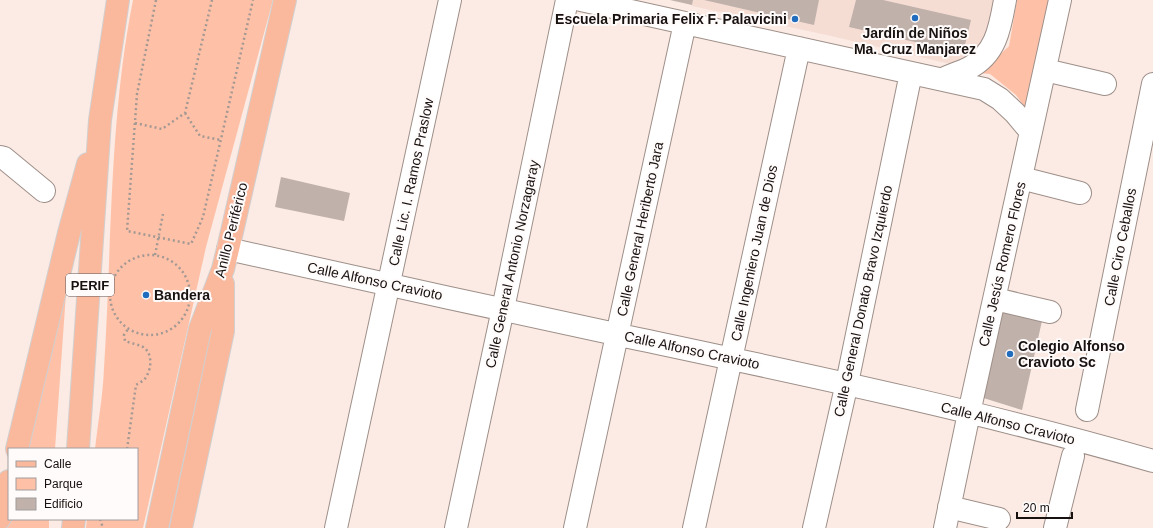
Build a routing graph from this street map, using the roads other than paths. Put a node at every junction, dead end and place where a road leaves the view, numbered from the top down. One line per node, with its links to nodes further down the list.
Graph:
1 (118, 0): 15 (main road, PERIF)
2 (285, 0): 21 (main road, Anillo Periférico)
3 (450, 0): 23 (street, Calle Lic. I. Ramos Praslow)
4 (567, 0): 25 (street, Calle General Antonio Norzagaray)
5 (582, 0): 8 (street)
6 (1005, 0): 12 (street)
7 (1060, 0): 10 (street, Calle Jesús Romero Flores)
8 (685, 23): 9 (street); 27 (street, Calle General Heriberto Jara)
9 (799, 48): 11 (street); 28 (street, Calle Ingeniero Juan de Dios)
10 (1045, 70): 13 (street); 16 (street, Calle Jesús Romero Flores)
11 (911, 73): 12 (street); 29 (street, Calle General Donato Bravo Izquierdo)
12 (943, 79): 16 (street)
13 (1105, 84)
14 (1153, 89): 30 (street, Calle Ciro Ceballos)
15 (100, 120): 32 (main road); 33 (main road, PERIF)
16 (1031, 132): 18 (street, Calle Jesús Romero Flores)
17 (0, 157): 19 (street)
18 (1021, 178): 20 (street); 24 (street, Calle Jesús Romero Flores)
19 (44, 191)
20 (1080, 193)
21 (228, 248): 22 (main road, Anillo Periférico); 23 (street, Calle Alfonso Cravioto)
22 (223, 269): 40 (main road, Anillo Periférico); 41 (main road)
23 (388, 284): 25 (street, Calle Alfonso Cravioto); 42 (street, Calle Lic. I. Ramos Praslow)
24 (995, 299): 26 (street); 31 (street, Calle Jesús Romero Flores)
25 (503, 309): 27 (street, Calle Alfonso Cravioto); 43 (street, Calle General Antonio Norzagaray)
26 (1050, 312)
27 (617, 334): 28 (street, Calle Alfonso Cravioto); 44 (street, Calle General Heriberto Jara)
28 (731, 358): 29 (street, Calle Alfonso Cravioto); 45 (street, Calle Ingeniero Juan de Dios)
29 (846, 383): 31 (street, Calle Alfonso Cravioto); 46 (street, Calle General Donato Bravo Izquierdo)
30 (1087, 410)
31 (969, 413): 35 (street, Calle Alfonso Cravioto); 37 (street, Calle Jesús Romero Flores)
32 (17, 448)
33 (78, 448)
34 (1073, 456): 48 (street)
35 (1153, 461)
36 (8, 485): 38 (main road)
37 (949, 507): 39 (street); 47 (street, Calle Jesús Romero Flores)
38 (0, 518)
39 (999, 519)
40 (156, 528)
41 (181, 528)
42 (336, 528)
43 (456, 528)
44 (575, 528)
45 (694, 528)
46 (814, 528)
47 (945, 528)
48 (1055, 528)

